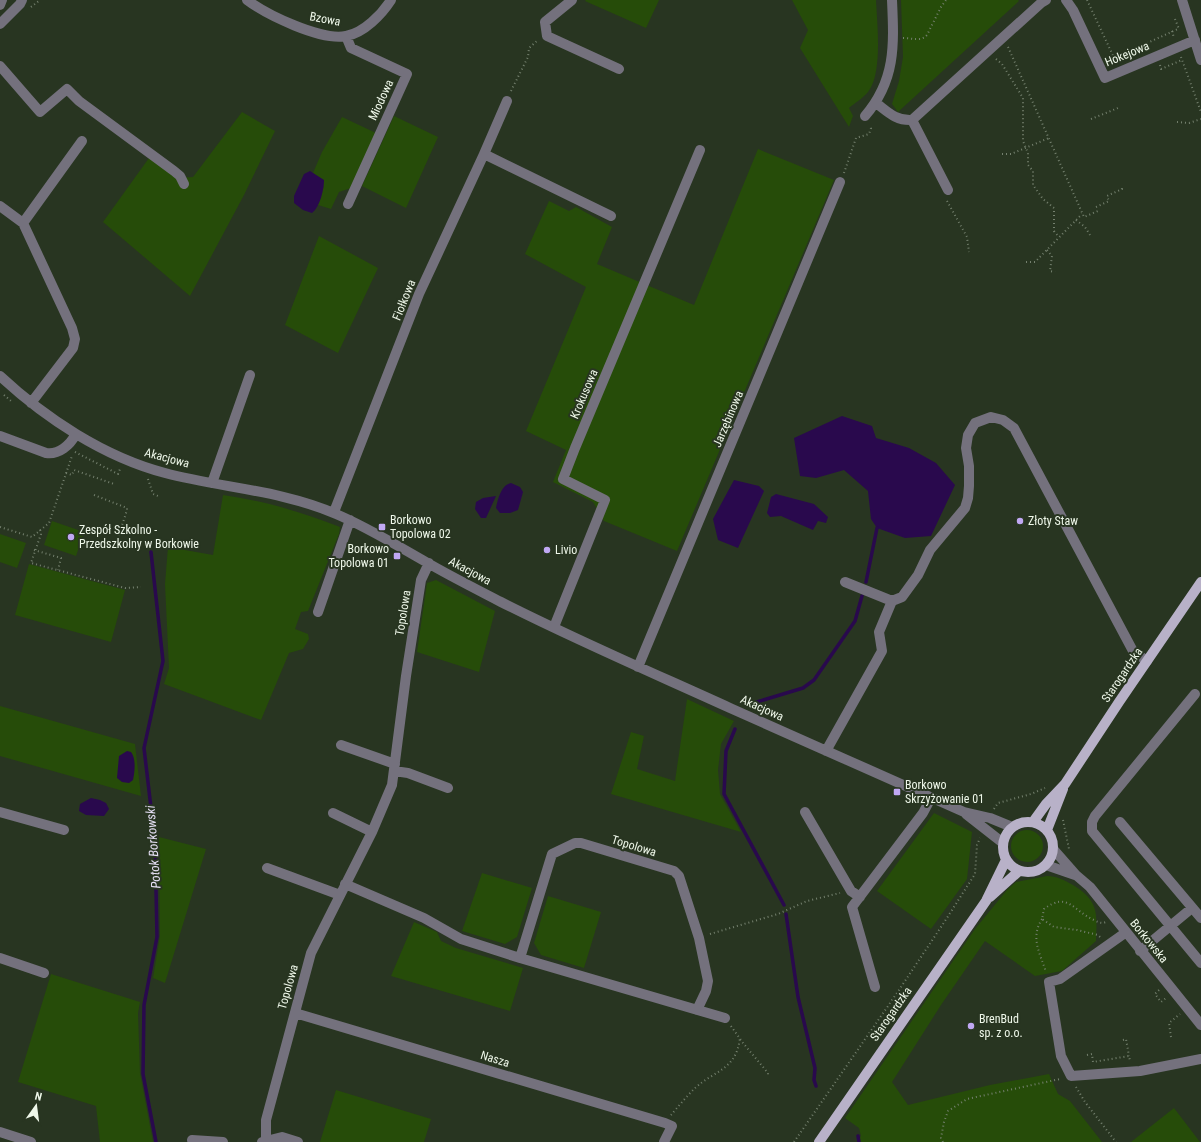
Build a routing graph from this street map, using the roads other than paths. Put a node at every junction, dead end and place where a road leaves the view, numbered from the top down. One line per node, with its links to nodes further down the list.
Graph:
1 (2, 0): 10 (street)
2 (22, 0): 11 (street)
3 (246, 0): 12 (street, Bzowa)
4 (391, 0): 12 (street, Bzowa)
5 (572, 0): 16 (street)
6 (892, 0): 18 (street)
7 (1066, 0): 13 (street, Hokejowa)
8 (1182, 0): 13 (street)
9 (1042, 1): 20 (street)
10 (0, 5)
11 (0, 24)
12 (346, 36): 27 (street, Miodowa)
13 (1195, 40): 14 (street)
14 (1201, 60)
15 (0, 66): 25 (street)
16 (619, 69)
17 (507, 101): 23 (street, Fiołkowa)
18 (876, 102): 19 (street); 20 (street)
19 (865, 116)
20 (912, 120): 26 (street)
21 (82, 141): 30 (street)
22 (700, 150): 44 (street, Krokusowa)
23 (484, 154): 29 (street); 37 (street, Fiołkowa)
24 (840, 182): 46 (street, Jarzębinowa)
25 (184, 184)
26 (948, 190)
27 (348, 204)
28 (0, 206): 30 (street)
29 (612, 216)
30 (23, 224): 33 (street)
31 (250, 375): 36 (street)
32 (0, 376): 33 (street, Akacjowa)
33 (31, 403): 34 (street, Akacjowa)
34 (76, 434): 35 (street); 36 (street, Akacjowa)
35 (0, 436)
36 (212, 483): 37 (street, Akacjowa)
37 (334, 512): 38 (street, Akacjowa)
38 (350, 520): 39 (street, Akacjowa); 43 (street)
39 (429, 563): 44 (street, Akacjowa); 50 (street, Topolowa)
40 (845, 582): 42 (street)
41 (1201, 582): 45 (main road, Starogardzka)
42 (892, 601): 45 (street); 49 (street)
43 (318, 612)
44 (554, 627): 46 (street, Akacjowa)
45 (1147, 661): 51 (main road, Starogardzka)
46 (638, 667): 49 (street, Akacjowa)
47 (1195, 694): 77 (street)
48 (341, 745): 50 (street)
49 (826, 751): 53 (street, Akacjowa)
50 (395, 768): 52 (street); 63 (street, Topolowa)
51 (1065, 784): 58 (main road, Starogardzka); 62 (main road, Starogardzka)
52 (448, 788)
53 (931, 798): 56 (street, Akacjowa); 73 (street)
54 (0, 812): 61 (street)
55 (805, 812): 73 (street)
56 (964, 812): 60 (street, Akacjowa); 64 (street, Akacjowa)
57 (333, 813): 63 (street)
58 (1033, 822): 60 (main road); 62 (main road)
59 (1120, 822): 75 (street)
60 (1012, 827): 64 (main road)
61 (64, 830)
62 (1047, 830): 65 (main road)
63 (372, 832): 71 (street, Topolowa)
64 (1003, 844): 66 (main road)
65 (1054, 850): 67 (main road); 70 (street, Borkowska)
66 (1006, 860): 69 (main road); 74 (main road, Starogardzka)
67 (1046, 865): 69 (main road); 70 (street, Borkowska)
68 (267, 868): 72 (street)
69 (1019, 871): 74 (main road, Starogardzka)
70 (1076, 875): 78 (street, Borkowska)
71 (345, 884): 72 (street, Topolowa); 81 (street)
72 (340, 895): 86 (street, Topolowa)
73 (860, 897): 84 (street)
74 (986, 901): 97 (main road, Starogardzka)
75 (1192, 908): 76 (street); 77 (street)
76 (1201, 918)
77 (1170, 926): 79 (street); 82 (street)
78 (1125, 933): 79 (street, Borkowska); 89 (street)
79 (1140, 951): 88 (street, Borkowska)
80 (0, 958): 83 (street)
81 (520, 958): 85 (street); 85 (street, Topolowa)
82 (1201, 963)
83 (44, 973)
84 (875, 986)
85 (697, 1010): 87 (street)
86 (295, 1013): 94 (street, Topolowa); 96 (street, Nasza)
87 (725, 1018)
88 (1201, 1025)
89 (1201, 1059)
90 (0, 1132): 92 (street)
91 (192, 1140): 93 (street)
92 (31, 1142)
93 (223, 1142)
94 (265, 1142): 95 (street)
95 (298, 1142)
96 (664, 1142)
97 (819, 1142)

